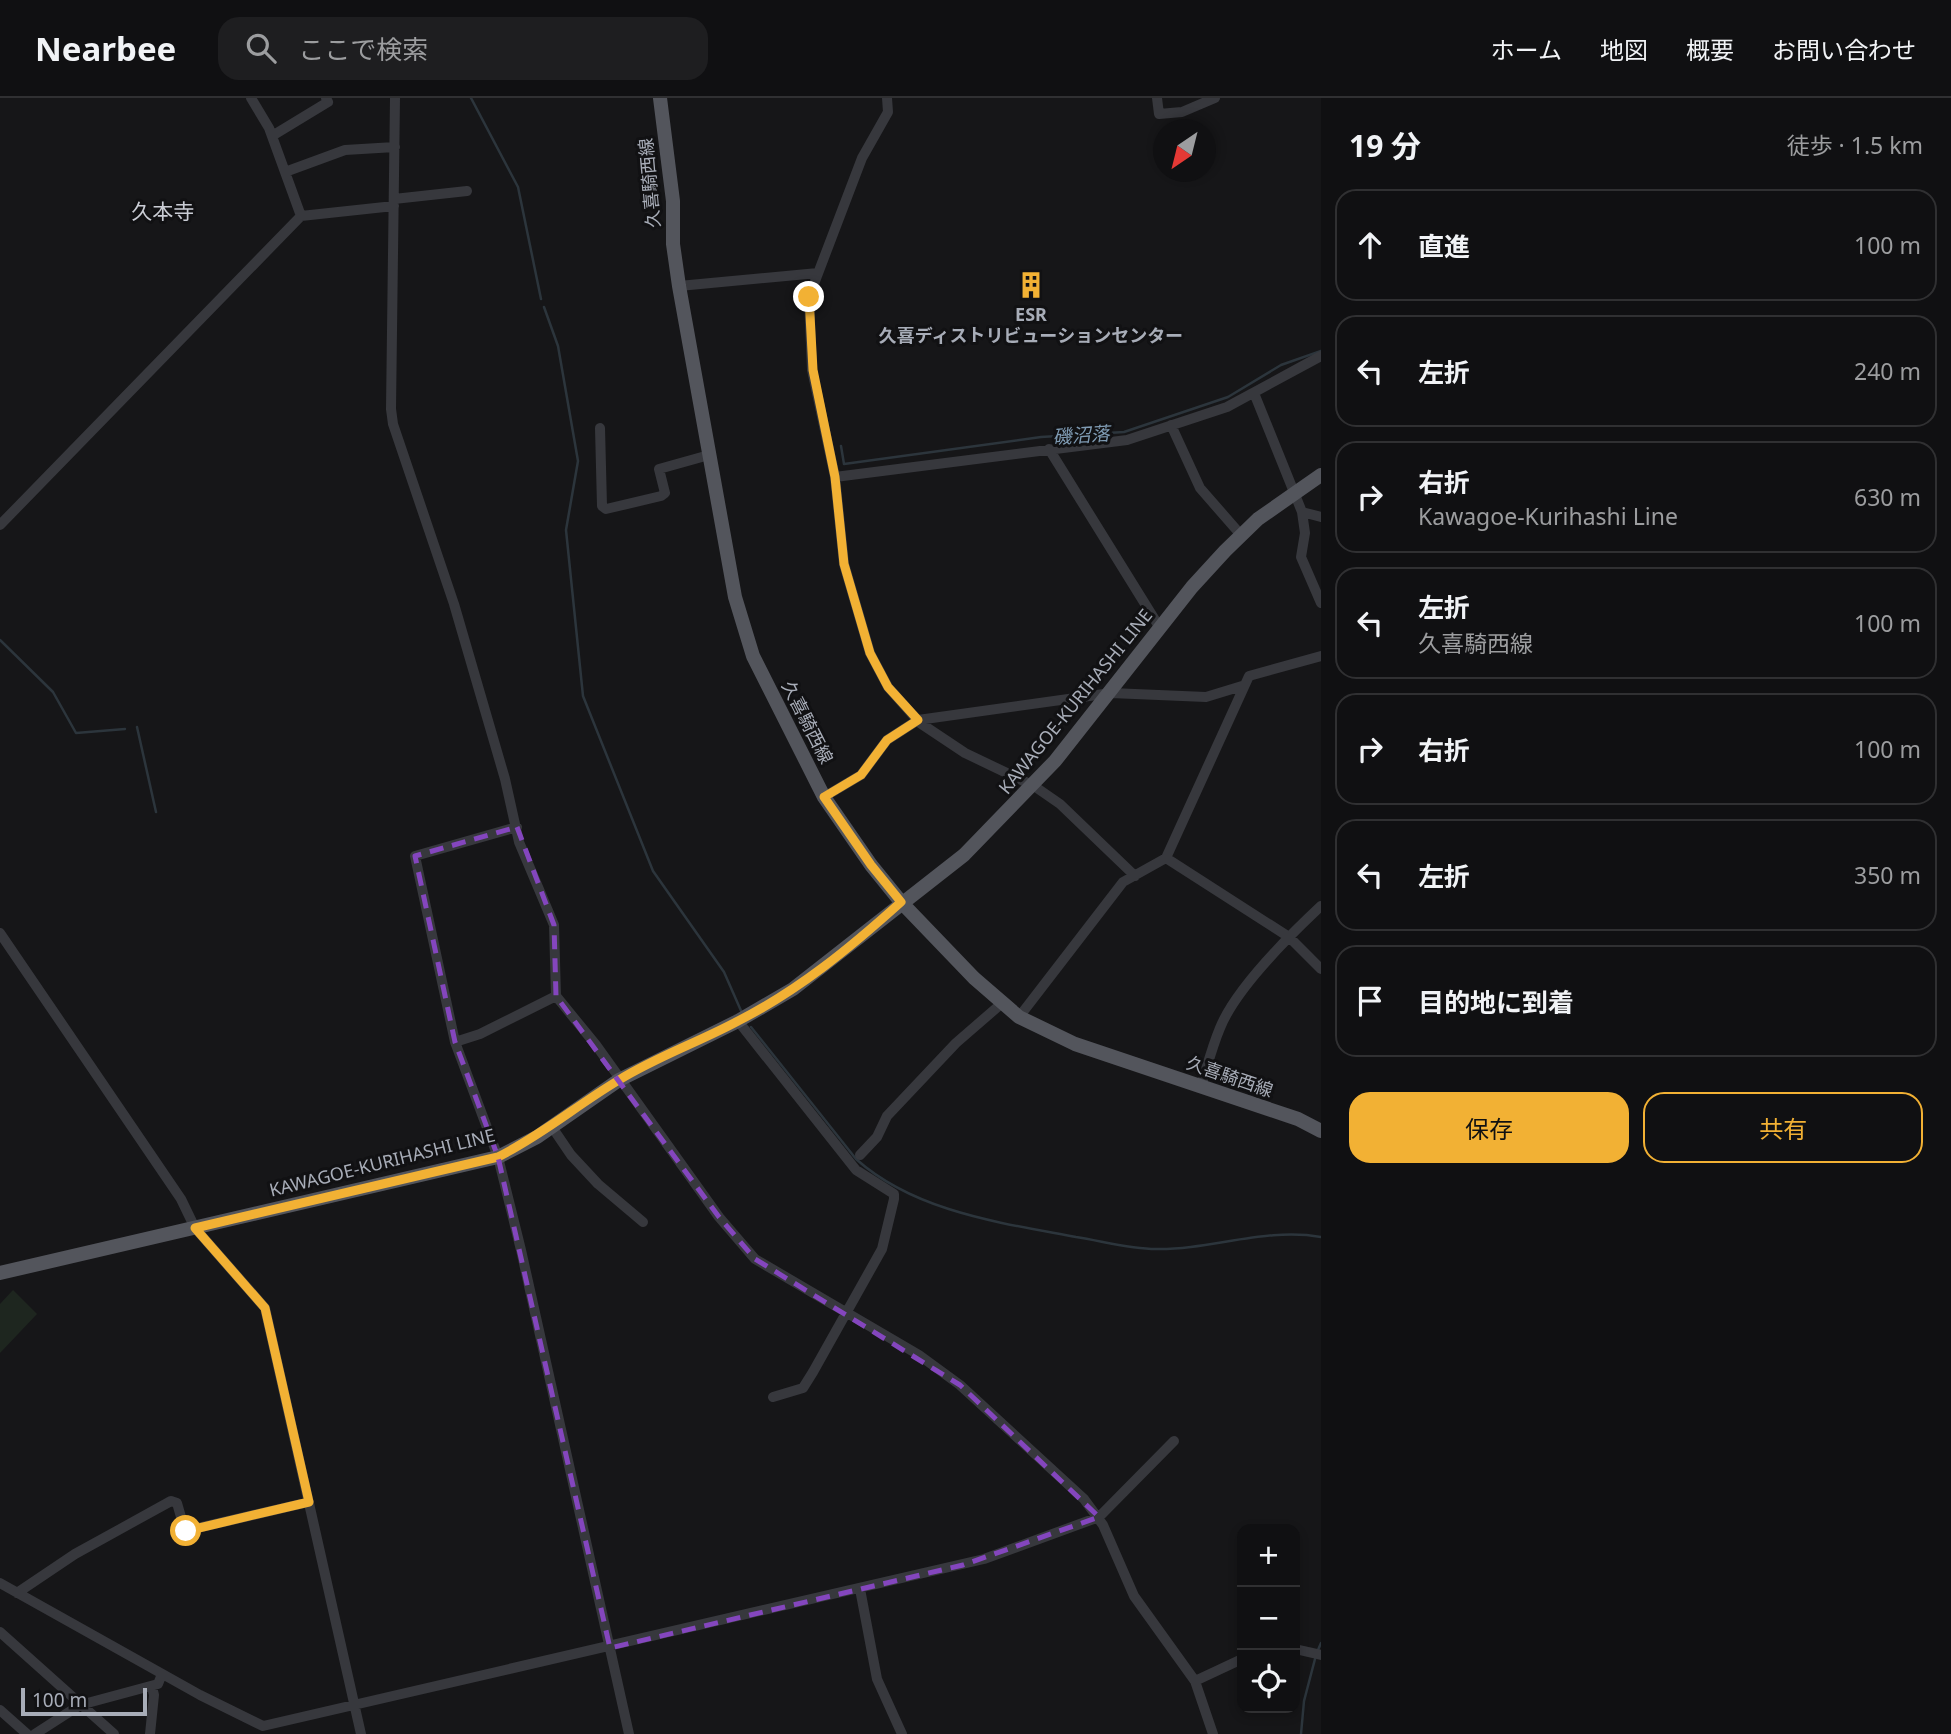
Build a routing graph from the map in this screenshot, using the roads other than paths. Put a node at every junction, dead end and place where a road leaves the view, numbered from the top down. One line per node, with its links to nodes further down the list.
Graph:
1 (251, 98): 8 (street)
2 (326, 98): 8 (street)
3 (395, 98): 9 (street)
4 (660, 98): 15 (main road, 久喜騎西線)
5 (887, 98): 14 (street)
6 (1157, 98): 7 (street)
7 (1215, 98)
8 (272, 136): 10 (street)
9 (395, 147): 10 (street); 12 (street)
10 (285, 172): 13 (street)
11 (467, 191): 12 (street)
12 (394, 203): 13 (street); 37 (street)
13 (302, 216): 27 (street)
14 (818, 273): 15 (street); 23 (street)
15 (679, 286): 21 (main road, 久喜騎西線)
16 (1321, 356): 17 (street)
17 (1254, 393): 18 (street); 24 (street)
18 (1171, 425): 20 (street); 28 (street)
19 (600, 428): 21 (street)
20 (1049, 449): 23 (street); 30 (street)
21 (709, 455): 36 (main road, 久喜騎西線)
22 (1321, 475): 24 (main road, KAWAGOE-KURIHASHI LINE)
23 (835, 477): 34 (street)
24 (1294, 494): 25 (street); 28 (main road, KAWAGOE-KURIHASHI LINE)
25 (1302, 512): 26 (street); 29 (street)
26 (1321, 517)
27 (0, 525)
28 (1241, 536): 30 (main road, KAWAGOE-KURIHASHI LINE)
29 (1321, 603)
30 (1160, 628): 33 (main road, KAWAGOE-KURIHASHI LINE)
31 (1321, 656): 32 (street)
32 (1242, 686): 33 (street); 38 (street)
33 (1111, 693): 34 (street); 35 (main road, KAWAGOE-KURIHASHI LINE)
34 (918, 720): 35 (street); 36 (street)
35 (1034, 786): 39 (street); 40 (main road, KAWAGOE-KURIHASHI LINE)
36 (824, 797): 40 (main road, 久喜騎西線)
37 (517, 827): 45 (street); 49 (street)
38 (1166, 859): 39 (street); 43 (street)
39 (1135, 876): 47 (street)
40 (901, 902): 46 (main road, 久喜騎西線); 48 (main road, KAWAGOE-KURIHASHI LINE)
41 (1321, 906): 43 (street)
42 (0, 933): 57 (street)
43 (1289, 937): 44 (street); 51 (street)
44 (1321, 969)
45 (556, 996): 49 (street); 50 (street)
46 (1001, 1004): 47 (main road, 久喜騎西線); 54 (street)
47 (1019, 1017): 51 (main road, 久喜騎西線)
48 (738, 1021): 50 (main road, KAWAGOE-KURIHASHI LINE); 59 (street)
49 (455, 1042): 55 (street)
50 (619, 1080): 52 (main road, KAWAGOE-KURIHASHI LINE); 59 (street)
51 (1201, 1086): 53 (main road, 久喜騎西線)
52 (552, 1127): 55 (main road, KAWAGOE-KURIHASHI LINE); 56 (street)
53 (1321, 1131)
54 (860, 1155)
55 (498, 1157): 57 (main road, KAWAGOE-KURIHASHI LINE); 68 (street)
56 (643, 1222)
57 (195, 1228): 58 (main road, KAWAGOE-KURIHASHI LINE); 62 (street)
58 (0, 1273)
59 (846, 1312): 60 (street); 63 (street)
60 (774, 1397)
61 (1174, 1441): 63 (street)
62 (309, 1502): 66 (street); 76 (street)
63 (1099, 1517): 65 (street); 73 (street)
64 (2, 1587): 66 (street)
65 (860, 1589): 68 (street); 84 (street)
66 (17, 1593): 72 (street)
67 (0, 1632): 75 (street)
68 (610, 1648): 76 (street); 83 (street)
69 (1299, 1650): 70 (street)
70 (1321, 1655)
71 (1237, 1661): 73 (street)
72 (162, 1674): 74 (street); 76 (street)
73 (1195, 1681): 85 (street)
74 (152, 1687): 75 (street); 81 (street)
75 (80, 1705): 79 (street); 80 (street)
76 (354, 1706): 82 (street)
77 (0, 1710): 78 (street)
78 (27, 1734)
79 (35, 1734)
80 (114, 1734)
81 (150, 1734)
82 (361, 1734)
83 (629, 1734)
84 (902, 1734)
85 (1213, 1734)

